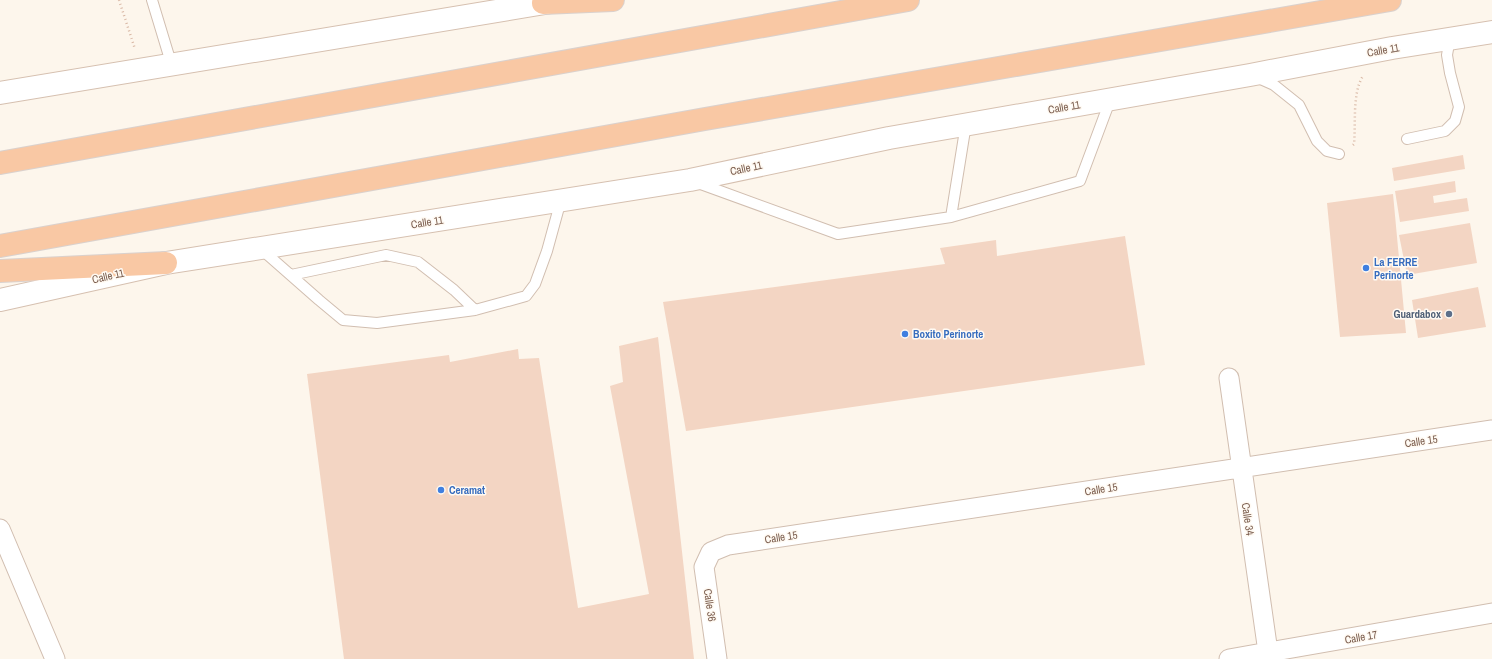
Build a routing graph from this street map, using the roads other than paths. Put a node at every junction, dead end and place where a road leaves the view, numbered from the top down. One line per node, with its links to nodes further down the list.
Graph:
1 (152, 0): 8 (lane)
2 (614, 0): 5 (highway)
3 (908, 0): 15 (highway)
4 (1390, 0): 19 (highway)
5 (554, 2): 8 (main road)
6 (1492, 32): 7 (main road, Calle 11)
7 (1450, 38): 9 (main road, Calle 11); 13 (lane)
8 (172, 66): 10 (main road)
9 (1250, 75): 11 (main road, Calle 11); 14 (lane)
10 (0, 93)
11 (1111, 98): 12 (main road, Calle 11); 18 (lane)
12 (966, 124): 16 (main road, Calle 11); 18 (lane)
13 (1407, 139)
14 (1339, 154)
15 (0, 163)
16 (690, 180): 17 (main road, Calle 11); 18 (lane)
17 (561, 200): 20 (main road, Calle 11); 25 (lane)
18 (951, 217)
19 (0, 246)
20 (261, 249): 21 (main road, Calle 11); 23 (lane)
21 (166, 263): 22 (highway); 24 (main road, Calle 11)
22 (0, 271)
23 (291, 275): 25 (lane); 25 (lane)
24 (0, 300)
25 (474, 310)
26 (1229, 378): 28 (street, Calle 34)
27 (1492, 430): 28 (street, Calle 15)
28 (1241, 467): 30 (street, Calle 15); 32 (street, Calle 34)
29 (0, 529): 33 (street)
30 (711, 552): 34 (street, Calle 36)
31 (1492, 613): 32 (street, Calle 17)
32 (1268, 656): 35 (street, Calle 17)
33 (55, 659)
34 (717, 659)
35 (1229, 659)

